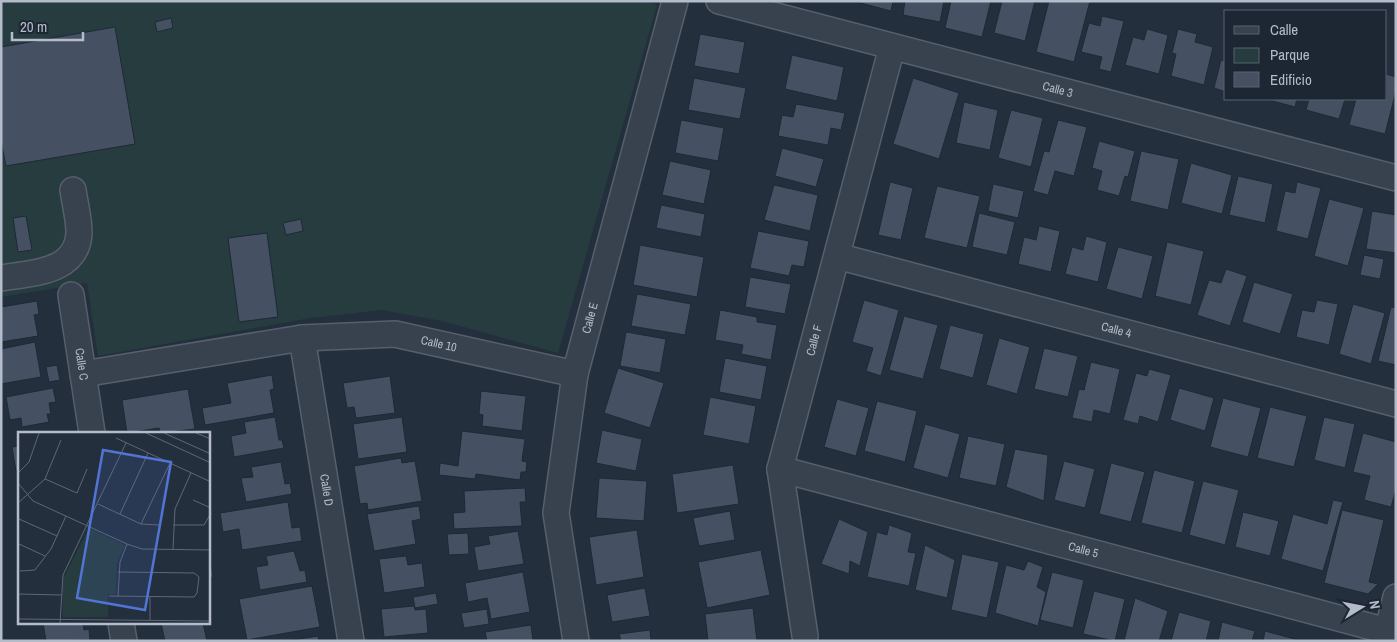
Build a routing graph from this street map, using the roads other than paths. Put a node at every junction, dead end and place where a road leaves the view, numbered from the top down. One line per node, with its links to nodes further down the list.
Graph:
1 (675, 1): 11 (street, Calle E)
2 (719, 1): 3 (street, Calle 3)
3 (892, 47): 4 (street, Calle 3); 6 (street, Calle F)
4 (1396, 178)
5 (73, 190): 7 (street)
6 (837, 256): 12 (street, Calle 4); 14 (street, Calle F)
7 (1, 278)
8 (71, 296): 10 (street, Calle C)
9 (302, 338): 10 (street, Calle 10); 11 (street, Calle 10); 20 (street, Calle D)
10 (83, 374): 13 (street, Calle C)
11 (575, 374): 21 (street, Calle E)
12 (1396, 404)
13 (92, 432)
14 (780, 469): 17 (street, Calle F); 18 (street, Calle 5)
15 (1396, 597): 18 (street)
16 (122, 624): 19 (street)
17 (805, 636)
18 (1386, 636)
19 (124, 641)
20 (351, 641)
21 (576, 641)

